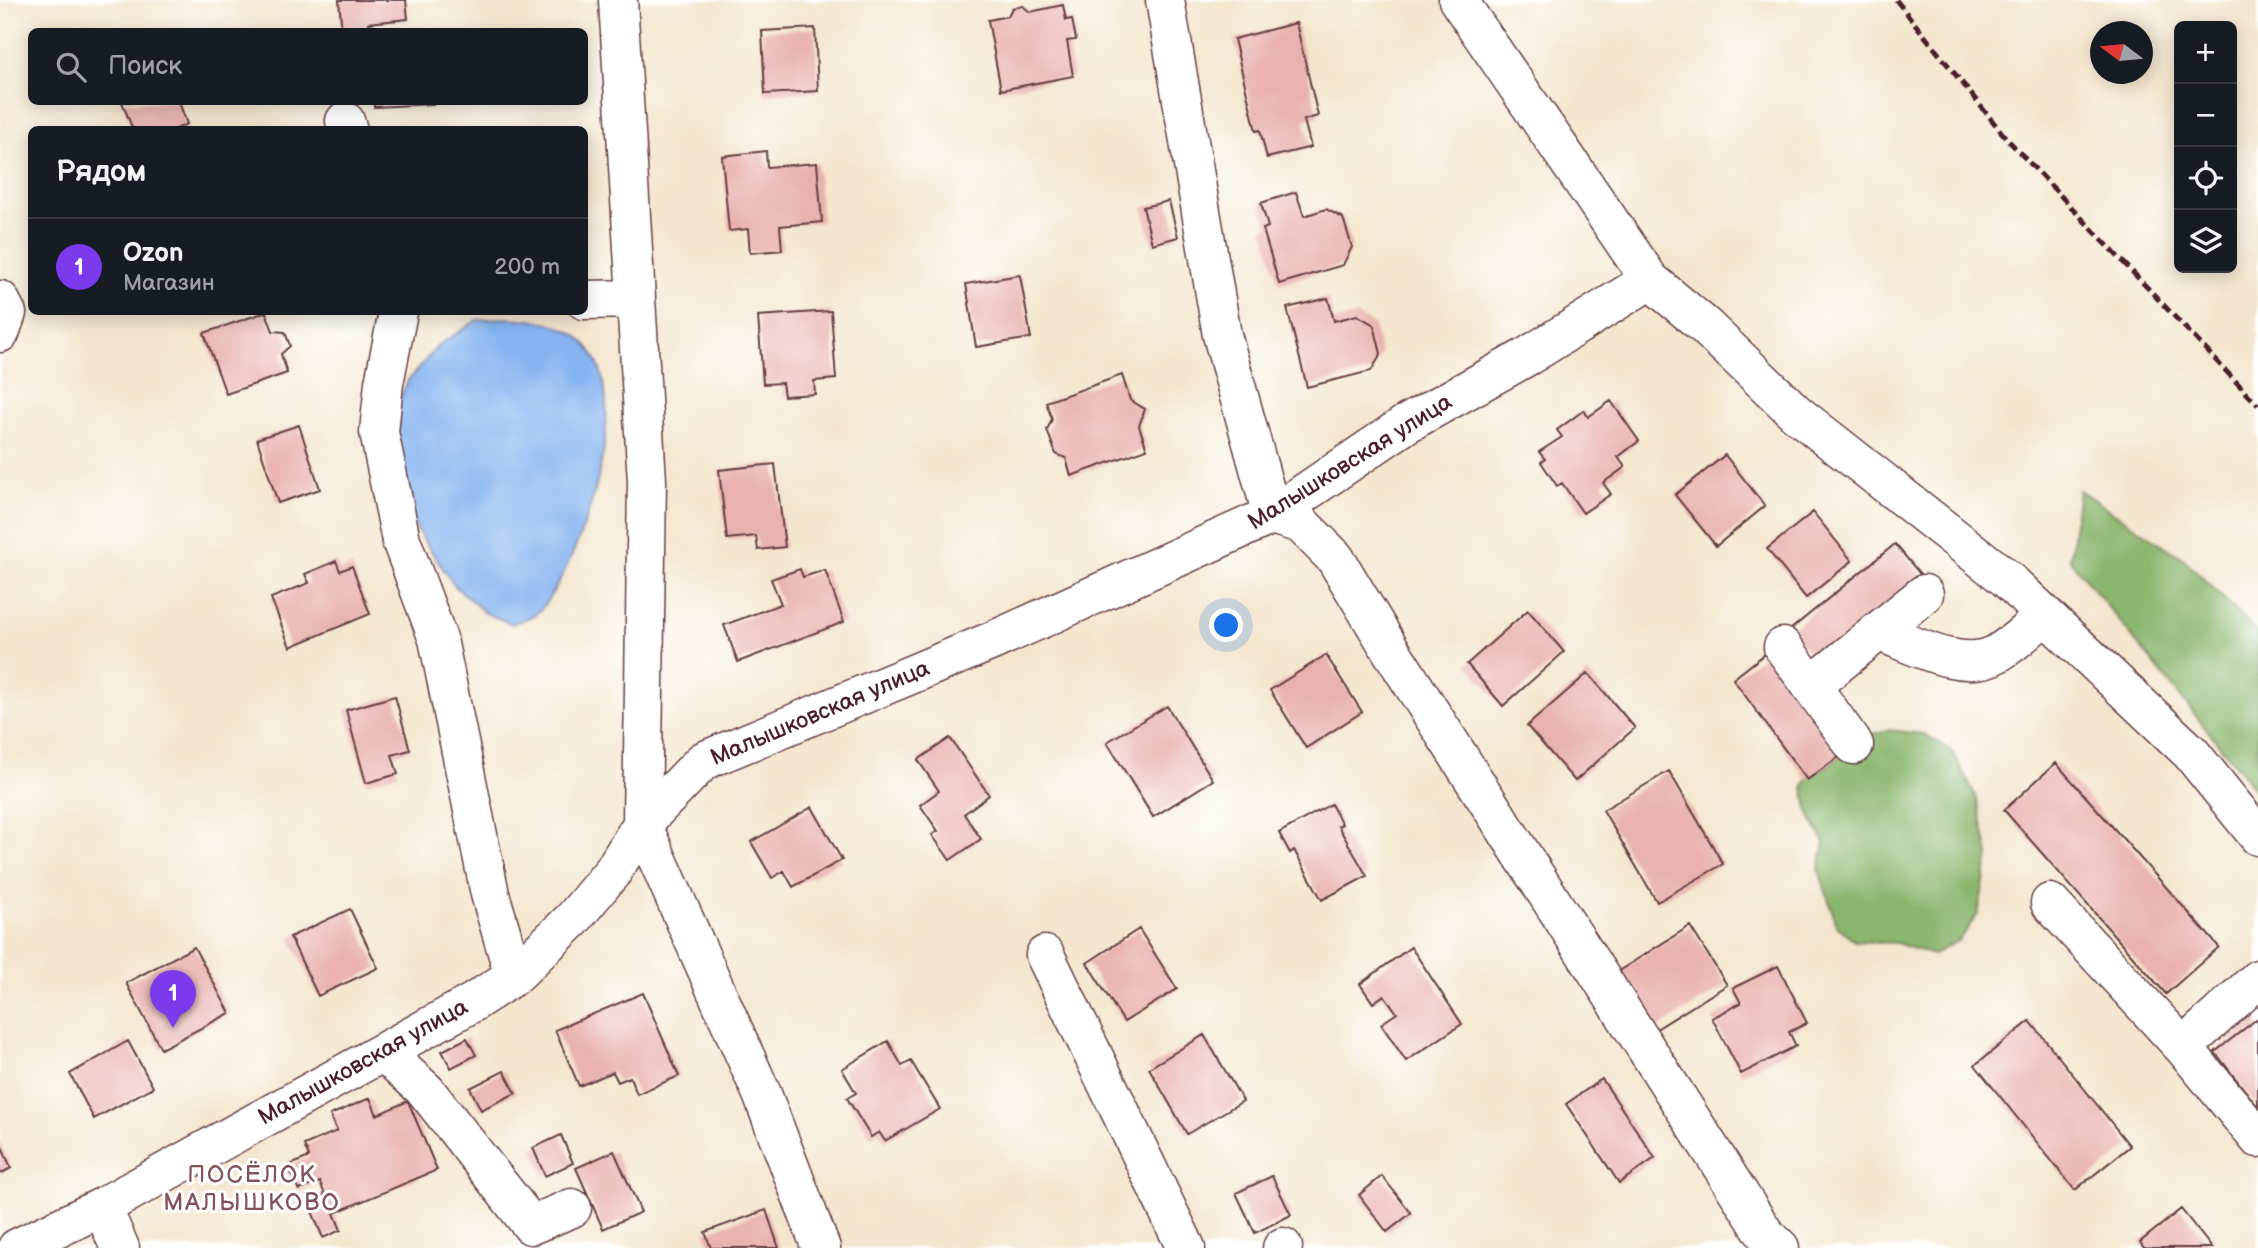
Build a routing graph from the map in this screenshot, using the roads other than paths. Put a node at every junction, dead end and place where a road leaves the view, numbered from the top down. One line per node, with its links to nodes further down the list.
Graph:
1 (618, 0): 5 (street)
2 (1165, 0): 10 (street)
3 (1458, 0): 4 (street)
4 (1650, 280): 10 (street, Малышковская улица); 12 (street)
5 (636, 299): 7 (street); 17 (street)
6 (0, 300): 9 (street)
7 (588, 300)
8 (401, 315): 21 (street)
9 (0, 332)
10 (1272, 515): 17 (street, Малышковская улица); 28 (street)
11 (1924, 594): 13 (street)
12 (2045, 615): 13 (street); 18 (street)
13 (1878, 631): 15 (street)
14 (1783, 648): 15 (street)
15 (1811, 686): 16 (street)
16 (1854, 745)
17 (642, 824): 21 (street, Малышковская улица); 31 (street)
18 (2258, 836)
19 (2050, 903): 23 (street)
20 (1045, 955): 32 (street)
21 (514, 976): 24 (street, Малышковская улица)
22 (2258, 979): 23 (street)
23 (2183, 1047): 25 (street)
24 (383, 1052): 26 (street, Малышковская улица); 27 (street)
25 (2258, 1138)
26 (102, 1207): 29 (street, Малышковская улица); 30 (street)
27 (572, 1208)
28 (1761, 1243)
29 (17, 1248)
30 (120, 1248)
31 (821, 1248)
32 (1186, 1248)

